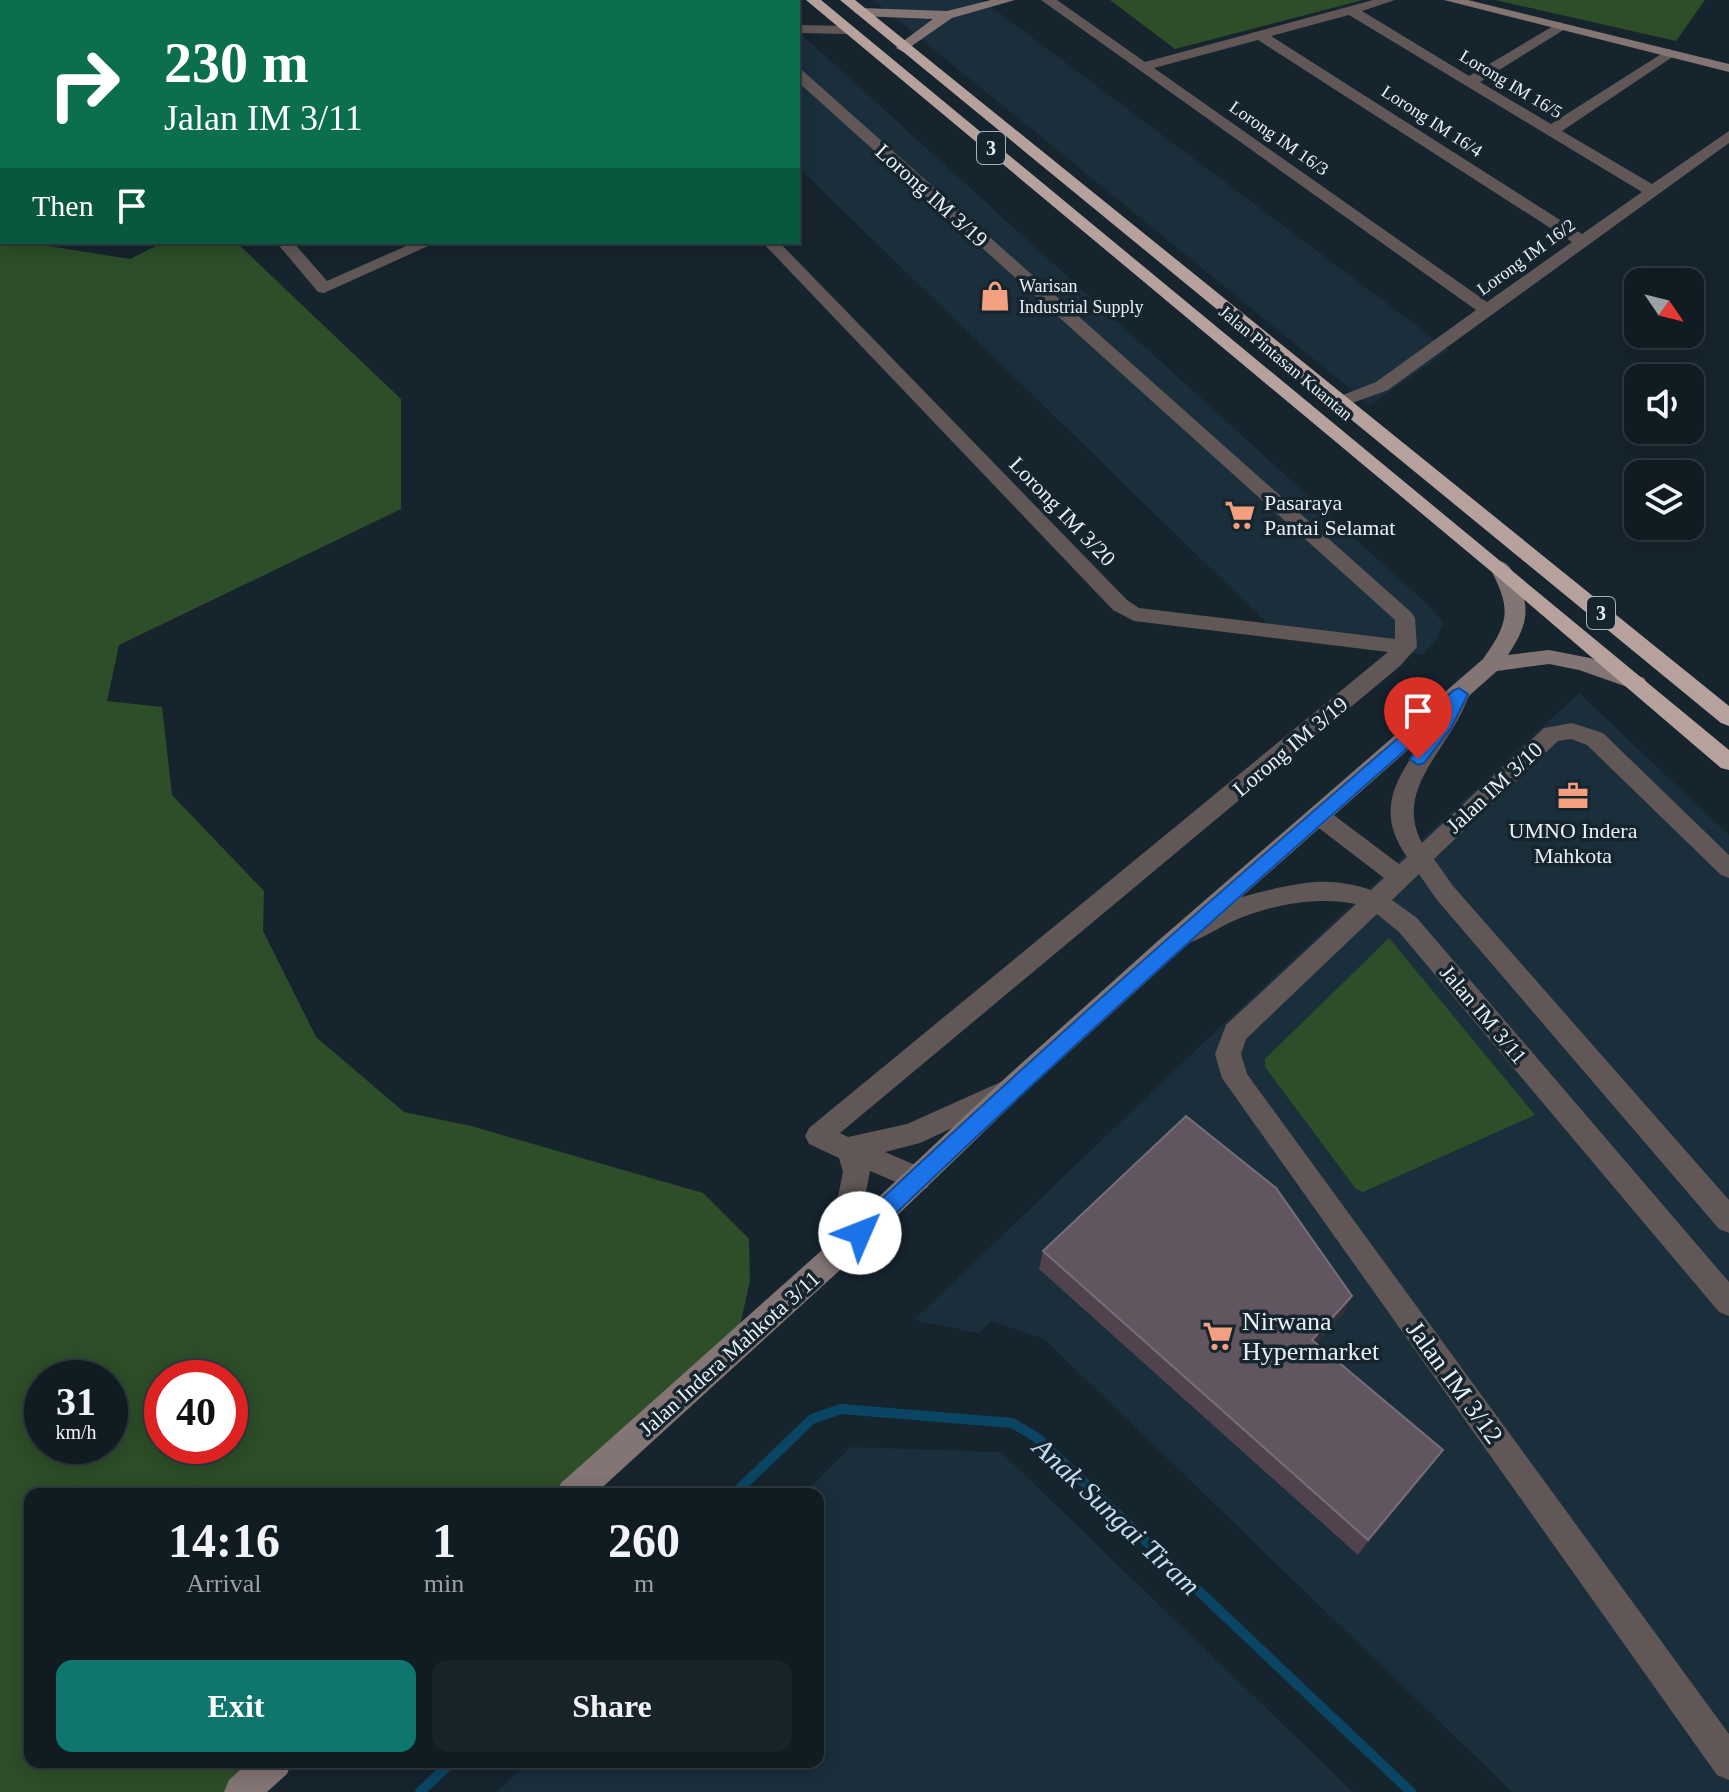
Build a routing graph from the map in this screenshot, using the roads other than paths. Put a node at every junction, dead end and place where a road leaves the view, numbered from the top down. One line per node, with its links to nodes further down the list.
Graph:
1 (847, 0): 8 (highway, Jalan Pintasan Kuantan / 3)
2 (1008, 0): 9 (street)
3 (1048, 0): 17 (street, Lorong IM 16/3)
4 (1388, 0): 7 (street)
5 (1451, 0): 11 (street)
6 (815, 2): 10 (street); 13 (highway, Jalan Pintasan Kuantan / 3)
7 (1350, 10): 14 (street); 20 (street, Lorong IM 16/5)
8 (861, 12): 9 (street); 15 (highway, Jalan Pintasan Kuantan / 3)
9 (947, 15): 15 (street)
10 (800, 19)
11 (1560, 26): 16 (street); 20 (street)
12 (800, 29): 13 (street)
13 (849, 30): 30 (highway, Jalan Pintasan Kuantan / 3)
14 (1260, 35): 17 (street); 24 (street, Lorong IM 16/4)
15 (903, 48): 29 (highway, Jalan Pintasan Kuantan / 3)
16 (1669, 53): 18 (street); 21 (street)
17 (1143, 67): 28 (street, Lorong IM 16/3)
18 (1729, 68)
19 (800, 76): 31 (street, Lorong IM 3/19)
20 (1469, 82): 21 (street, Lorong IM 16/5)
21 (1551, 131): 23 (street, Lorong IM 16/5)
22 (1729, 136): 23 (street, Lorong IM 16/2)
23 (1652, 191): 24 (street, Lorong IM 16/2)
24 (1582, 241): 28 (street, Lorong IM 16/2)
25 (286, 244): 26 (street)
26 (424, 244)
27 (772, 244): 31 (street, Lorong IM 3/20)
28 (1487, 310): 29 (street, Lorong IM 16/2)
29 (1341, 402): 35 (highway, Jalan Pintasan Kuantan / 3)
30 (1500, 568): 32 (street, Jalan Indera Mahkota 3/11); 33 (highway, Jalan Pintasan Kuantan / 3)
31 (1406, 647): 44 (street, Lorong IM 3/19)
32 (1491, 664): 33 (street); 34 (street, Jalan Indera Mahkota 3/11)
33 (1636, 683): 36 (highway, Jalan Pintasan Kuantan / 3)
34 (1459, 694): 37 (street, Jalan Indera Mahkota 3/11); 38 (street)
35 (1729, 718)
36 (1729, 762)
37 (1319, 816): 40 (street); 42 (street, Jalan Indera Mahkota 3/11)
38 (1418, 859): 39 (street, Jalan IM 3/10); 40 (street, Jalan IM 3/10); 46 (street)
39 (1729, 869)
40 (1400, 877): 41 (street, Jalan IM 3/10)
41 (1374, 901): 42 (street, Jalan IM 3/11); 48 (street, Jalan IM 3/11); 50 (street, Jalan IM 3/12)
42 (1168, 947): 43 (street, Jalan Indera Mahkota 3/11)
43 (1012, 1088): 44 (street); 45 (street, Jalan Indera Mahkota 3/11)
44 (850, 1148): 45 (street); 47 (street)
45 (917, 1179): 47 (street, Jalan Indera Mahkota 3/11)
46 (1729, 1220)
47 (841, 1251): 49 (street, Jalan Indera Mahkota 3/11)
48 (1729, 1303)
49 (579, 1488)
50 (1729, 1763)
51 (268, 1768): 52 (street)
52 (241, 1792)

